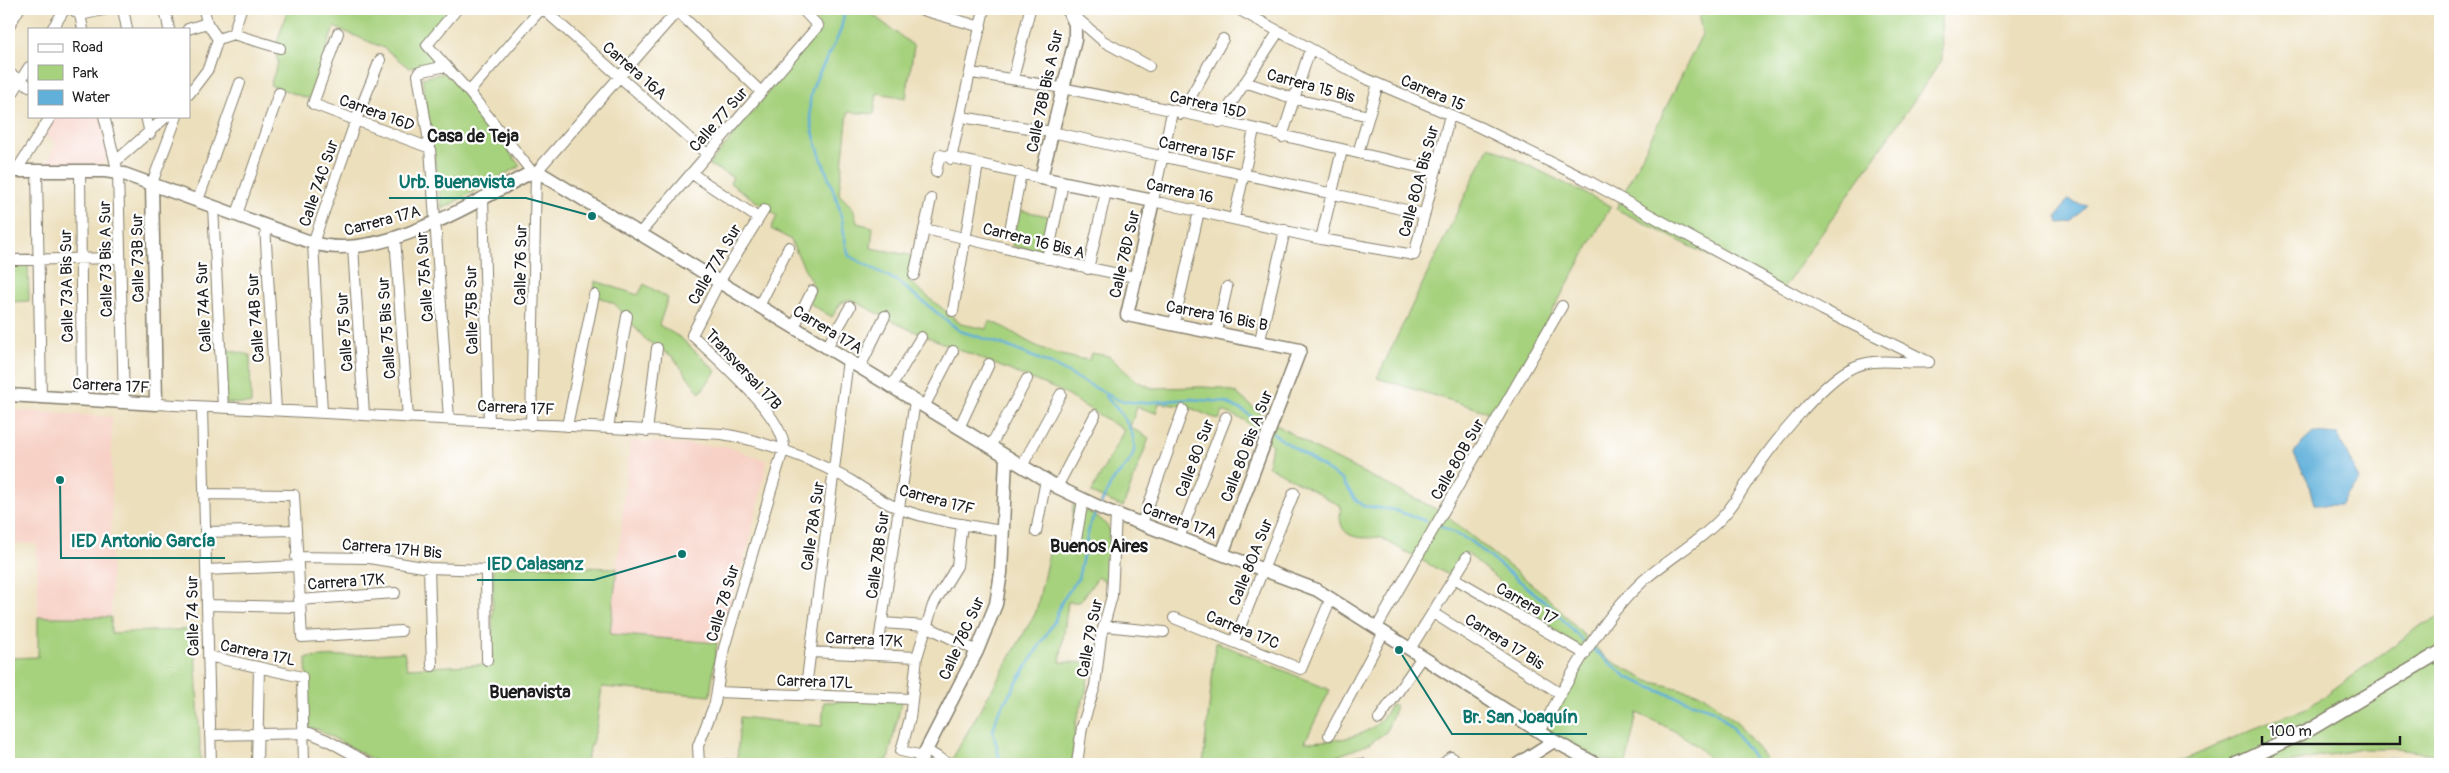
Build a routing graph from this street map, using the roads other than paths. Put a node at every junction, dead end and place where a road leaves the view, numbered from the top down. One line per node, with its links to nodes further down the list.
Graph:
1 (19, 9): 19 (street)
2 (65, 9): 20 (street)
3 (108, 9): 16 (street)
4 (123, 9): 23 (street)
5 (165, 9): 24 (street)
6 (204, 9): 18 (street)
7 (241, 9): 28 (street)
8 (457, 9): 34 (street)
9 (542, 9): 39 (street, Carrera 16A); 46 (street)
10 (802, 9): 47 (street, Calle 77 Sur)
11 (919, 9): 21 (street)
12 (984, 9): 21 (street)
13 (1030, 9): 40 (street)
14 (1238, 9): 26 (street, Carrera 15)
15 (678, 10): 39 (street); 47 (street)
16 (77, 11): 22 (street)
17 (1069, 11): 35 (street); 45 (street, Calle 78B Bis A Sur)
18 (207, 23): 25 (street); 29 (street)
19 (9, 26)
20 (56, 26)
21 (982, 27): 38 (street)
22 (83, 28)
23 (127, 28)
24 (169, 28)
25 (190, 28)
26 (1279, 31): 32 (street, Carrera 15); 41 (street)
27 (338, 33): 61 (street, Carrera 16D)
28 (233, 34): 29 (street); 31 (street)
29 (218, 39): 48 (street)
30 (1223, 39): 52 (street, Calle 78D Sur)
31 (280, 48)
32 (1310, 49): 44 (street, Carrera 15); 51 (street)
33 (380, 60): 61 (street, Calle 74C Sur)
34 (446, 66): 46 (street); 67 (street, Calle 75A Sur)
35 (1150, 66)
36 (28, 70): 42 (street)
37 (9, 73): 42 (street)
38 (972, 73): 40 (street, Carrera 15D); 55 (street)
39 (619, 76): 70 (street, Carrera 16A); 79 (street)
40 (1012, 79): 45 (street, Carrera 15D)
41 (1245, 82): 51 (street, Carrera 15 Bis); 62 (street)
42 (24, 83): 50 (street)
43 (240, 83): 91 (street)
44 (1378, 84): 53 (street, Carrera 15); 54 (street)
45 (1063, 87): 52 (street, Carrera 15D); 64 (street, Calle 78B Bis A Sur)
46 (469, 92): 79 (street)
47 (761, 92): 70 (street, Calle 77 Sur)
48 (190, 93)
49 (279, 93): 95 (street)
50 (9, 99)
51 (1295, 99): 54 (street, Carrera 15 Bis); 66 (street)
52 (1176, 113): 62 (street, Carrera 15D); 71 (street, Calle 78D Sur)
53 (1450, 115): 78 (street, Calle 80A Bis Sur); 210 (street, Carrera 15)
54 (1369, 116): 69 (street)
55 (962, 117): 64 (street, Carrera 15F); 72 (street)
56 (50, 118): 75 (street)
57 (105, 118): 74 (street, Calle 73 Bis A Sur)
58 (146, 118): 65 (street)
59 (165, 118): 65 (street)
60 (176, 118): 86 (street, Calle 73B Sur)
61 (356, 120): 67 (street, Carrera 16D); 107 (street, Calle 74C Sur)
62 (1219, 122): 63 (street, Carrera 15D)
63 (1254, 130): 66 (street, Carrera 15D); 83 (street)
64 (1052, 132): 71 (street, Carrera 15F); 84 (street, Calle 78B Bis A Sur)
65 (150, 134): 74 (street)
66 (1282, 137): 68 (street, Carrera 15D)
67 (430, 148): 98 (street, Calle 75A Sur)
68 (1342, 150): 69 (street, Carrera 15D); 88 (street)
69 (1358, 153): 78 (street, Carrera 15D)
70 (707, 154): 81 (street, Calle 77 Sur)
71 (1162, 157): 83 (street, Carrera 15F); 92 (street, Calle 78D Sur)
72 (951, 159): 73 (street, Carrera 16); 80 (street, Carrera 16)
73 (978, 164): 82 (street, Carrera 16); 105 (street)
74 (117, 167): 77 (street, Carrera 17A); 86 (street, Carrera 17A); 111 (street, Calle 73 Bis A Sur)
75 (12, 171): 76 (street, Carrera 17A)
76 (37, 171): 77 (street, Carrera 17A); 115 (street)
77 (80, 171): 112 (street, Calle 73A Bis Sur)
78 (1436, 171): 96 (street, Calle 80A Bis Sur)
79 (534, 172): 89 (street, Carrera 17A); 103 (street, Carrera 17A); 163 (street, Calle 76 Sur)
80 (936, 172)
81 (690, 173): 103 (street, Calle 77 Sur); 119 (street, Calle 77A Sur)
82 (1021, 173): 84 (street, Carrera 16); 101 (street)
83 (1244, 174): 88 (street, Carrera 15F); 97 (street)
84 (1041, 178): 85 (street, Carrera 16)
85 (1063, 182): 87 (street, Carrera 16); 113 (street)
86 (152, 183): 91 (street, Carrera 17A); 150 (street, Calle 73B Sur)
87 (1106, 192): 92 (street, Carrera 16); 116 (street)
88 (1332, 194): 96 (street, Carrera 15F); 106 (street)
89 (483, 197): 98 (street, Carrera 17A); 162 (street, Calle 75B Sur)
90 (931, 198): 100 (street)
91 (198, 200): 93 (street, Carrera 17A)
92 (1153, 201): 94 (street, Carrera 16); 118 (street, Calle 78D Sur)
93 (213, 206): 95 (street, Carrera 17A); 153 (street, Calle 74A Sur)
94 (1199, 211): 97 (street, Carrera 16); 130 (street)
95 (237, 214): 99 (street, Carrera 17A)
96 (1424, 214): 110 (street, Calle 80A Bis Sur)
97 (1234, 218): 102 (street, Carrera 16)
98 (435, 222): 104 (street, Carrera 17A); 161 (street, Calle 75A Sur)
99 (265, 225): 107 (street, Carrera 17A); 154 (street, Calle 74B Sur)
100 (924, 229): 105 (street, Carrera 16 Bis A); 117 (street)
101 (1010, 230)
102 (1284, 230): 106 (street, Carrera 16); 135 (street)
103 (640, 233): 119 (street, Carrera 17A)
104 (394, 237): 108 (street, Carrera 17A); 160 (street, Calle 75 Bis Sur)
105 (965, 238): 113 (street, Carrera 16 Bis A); 126 (street)
106 (1321, 239): 110 (street, Carrera 16)
107 (313, 243): 108 (street, Carrera 17A); 156 (street, Calle 74C Sur)
108 (354, 247): 157 (street, Calle 75 Sur)
109 (789, 247): 123 (street)
110 (1414, 255)
111 (120, 258): 112 (street); 149 (street, Calle 73 Bis A Sur)
112 (80, 259): 115 (street); 148 (street, Calle 73A Bis Sur)
113 (1047, 259): 116 (street, Carrera 16 Bis A)
114 (9, 260): 115 (street)
115 (39, 260): 147 (street)
116 (1088, 269): 118 (street, Carrera 16 Bis A)
117 (914, 275)
118 (1136, 277): 127 (street, Calle 78D Sur)
119 (719, 282): 123 (street, Carrera 17A); 133 (street, Calle 77A Sur)
120 (1227, 287): 132 (street)
121 (812, 291): 131 (street)
122 (594, 295): 164 (street)
123 (759, 306): 131 (street, Carrera 17A)
124 (850, 306): 136 (street)
125 (1562, 306): 202 (street, Calle 80B Sur)
126 (953, 312)
127 (1127, 314): 130 (street, Carrera 16 Bis B)
128 (626, 316): 165 (street)
129 (885, 316): 142 (street)
130 (1174, 323): 132 (street, Carrera 16 Bis B)
131 (794, 327): 136 (street, Carrera 17A)
132 (1217, 331): 135 (street, Carrera 16 Bis B)
133 (692, 335): 169 (street, Transversal 17B)
134 (921, 338): 144 (street)
135 (1260, 340): 138 (street, Carrera 16 Bis B)
136 (827, 347): 140 (street, Carrera 17A)
137 (657, 348): 167 (street)
138 (1300, 350): 186 (street, Calle 80 Bis A Sur)
139 (953, 351): 151 (street)
140 (848, 360): 142 (street, Carrera 17A); 172 (street, Calle 78A Sur)
141 (989, 364): 166 (street)
142 (860, 367): 144 (street, Carrera 17A)
143 (1028, 378): 168 (street)
144 (891, 386): 151 (street, Carrera 17A)
145 (1061, 394): 171 (street)
146 (9, 395): 147 (street, Carrera 17F)
147 (41, 398): 148 (street, Carrera 17F)
148 (82, 400): 149 (street, Carrera 17F)
149 (124, 403): 150 (street, Carrera 17F)
150 (156, 404): 152 (street, Carrera 17F)
151 (919, 404): 166 (street, Carrera 17A); 177 (street, Calle 78B Sur)
152 (202, 407): 153 (street, Carrera 17F); 175 (street, Calle 74 Sur)
153 (223, 408): 154 (street, Carrera 17F)
154 (276, 410): 156 (street, Carrera 17F)
155 (1182, 410): 179 (street)
156 (322, 412): 157 (street, Carrera 17F)
157 (364, 414): 160 (street, Carrera 17F)
158 (1096, 415): 173 (street)
159 (1226, 417): 184 (street, Calle 80 Sur)
160 (408, 418): 161 (street, Carrera 17F)
161 (449, 419): 162 (street, Carrera 17F)
162 (489, 422): 163 (street, Carrera 17F)
163 (532, 425): 164 (street, Carrera 17F)
164 (567, 426): 165 (street, Carrera 17F)
165 (608, 428): 167 (street, Carrera 17F)
166 (959, 428): 168 (street, Carrera 17A)
167 (647, 430): 169 (street, Carrera 17F)
168 (990, 447): 170 (street, Carrera 17A)
169 (784, 451): 172 (street, Carrera 17F); 218 (street, Calle 78 Sur)
170 (1006, 457): 171 (street, Carrera 17A); 181 (street, Calle 78C Sur)
171 (1022, 466): 173 (street, Carrera 17A)
172 (835, 472): 177 (street, Carrera 17F); 208 (street, Calle 78A Sur)
173 (1052, 483): 176 (street, Carrera 17A); 183 (street)
174 (1294, 493): 190 (street, Calle 80A Sur)
175 (204, 494): 180 (street); 182 (street, Calle 74 Sur)
176 (1099, 507): 179 (street, Carrera 17A); 185 (street); 201 (street, Calle 79 Sur)
177 (900, 508): 178 (street, Carrera 17F); 199 (street, Calle 78B Sur)
178 (962, 524): 181 (street, Carrera 17F); 200 (street)
179 (1142, 524): 184 (street, Carrera 17A)
180 (295, 530): 182 (street); 188 (street)
181 (1002, 531): 207 (street, Calle 78C Sur)
182 (205, 532): 191 (street, Calle 74 Sur)
183 (1036, 532)
184 (1179, 538): 186 (street, Carrera 17A)
185 (1075, 545)
186 (1222, 554): 190 (street, Carrera 17A)
187 (1467, 557): 192 (street)
188 (296, 562): 189 (street, Carrera 17H Bis); 191 (street, Carrera 17H Bis); 195 (street)
189 (430, 568): 215 (street, Carrera 17H Bis); 216 (street)
190 (1264, 569): 194 (street, Carrera 17A); 205 (street, Calle 80A Sur)
191 (206, 570): 196 (street, Calle 74 Sur)
192 (1454, 578): 197 (street); 210 (street, Carrera 17)
193 (395, 593): 195 (street, Carrera 17K)
194 (1331, 598): 202 (street, Carrera 17A); 205 (street, Carrera 17C)
195 (300, 603): 196 (street, Carrera 17K); 203 (street)
196 (207, 605): 212 (street, Calle 74 Sur)
197 (1433, 613): 206 (street); 219 (street, Carrera 17 Bis)
198 (1174, 618): 205 (street, Carrera 17C)
199 (882, 623): 200 (street); 211 (street, Calle 78B Sur)
200 (926, 626): 207 (street); 213 (street)
201 (1104, 626): 204 (street); 237 (street, Calle 79 Sur)
202 (1381, 629): 206 (street, Carrera 17A); 227 (street, Calle 80B Sur)
203 (401, 631)
204 (1164, 632)
205 (1234, 642)
206 (1410, 650): 214 (street, Carrera 17A)
207 (977, 651): 229 (street, Calle 78C Sur)
208 (810, 652): 211 (street, Carrera 17K); 220 (street, Calle 78A Sur)
209 (2440, 652): 241 (street)
210 (1585, 654): 219 (street)
211 (877, 655): 213 (street, Carrera 17K)
212 (208, 656): 217 (street, Carrera 17L); 226 (street, Calle 74 Sur)
213 (917, 657): 221 (street)
214 (1422, 658): 222 (street); 224 (street, Carrera 17A)
215 (487, 660)
216 (432, 666)
217 (259, 667): 223 (street, Carrera 17L); 225 (street)
218 (718, 692): 220 (street, Carrera 17L); 235 (street, Calle 78 Sur)
219 (1561, 694): 224 (street)
220 (805, 695): 221 (street, Carrera 17L)
221 (912, 699): 229 (street)
222 (1379, 719)
223 (303, 732): 225 (street); 233 (street); 234 (street)
224 (1540, 732): 228 (street, Carrera 17A)
225 (258, 734): 226 (street); 232 (street)
226 (210, 735): 231 (street, Calle 74 Sur)
227 (1329, 735)
228 (1554, 741): 239 (street); 240 (street, Carrera 17A)
229 (923, 757): 236 (street)
230 (1447, 761): 238 (street)
231 (211, 764)
232 (257, 764)
233 (304, 764)
234 (370, 764)
235 (699, 764)
236 (949, 764)
237 (1078, 764)
238 (1462, 764)
239 (1518, 764)
240 (1596, 764)
241 (2237, 764)

